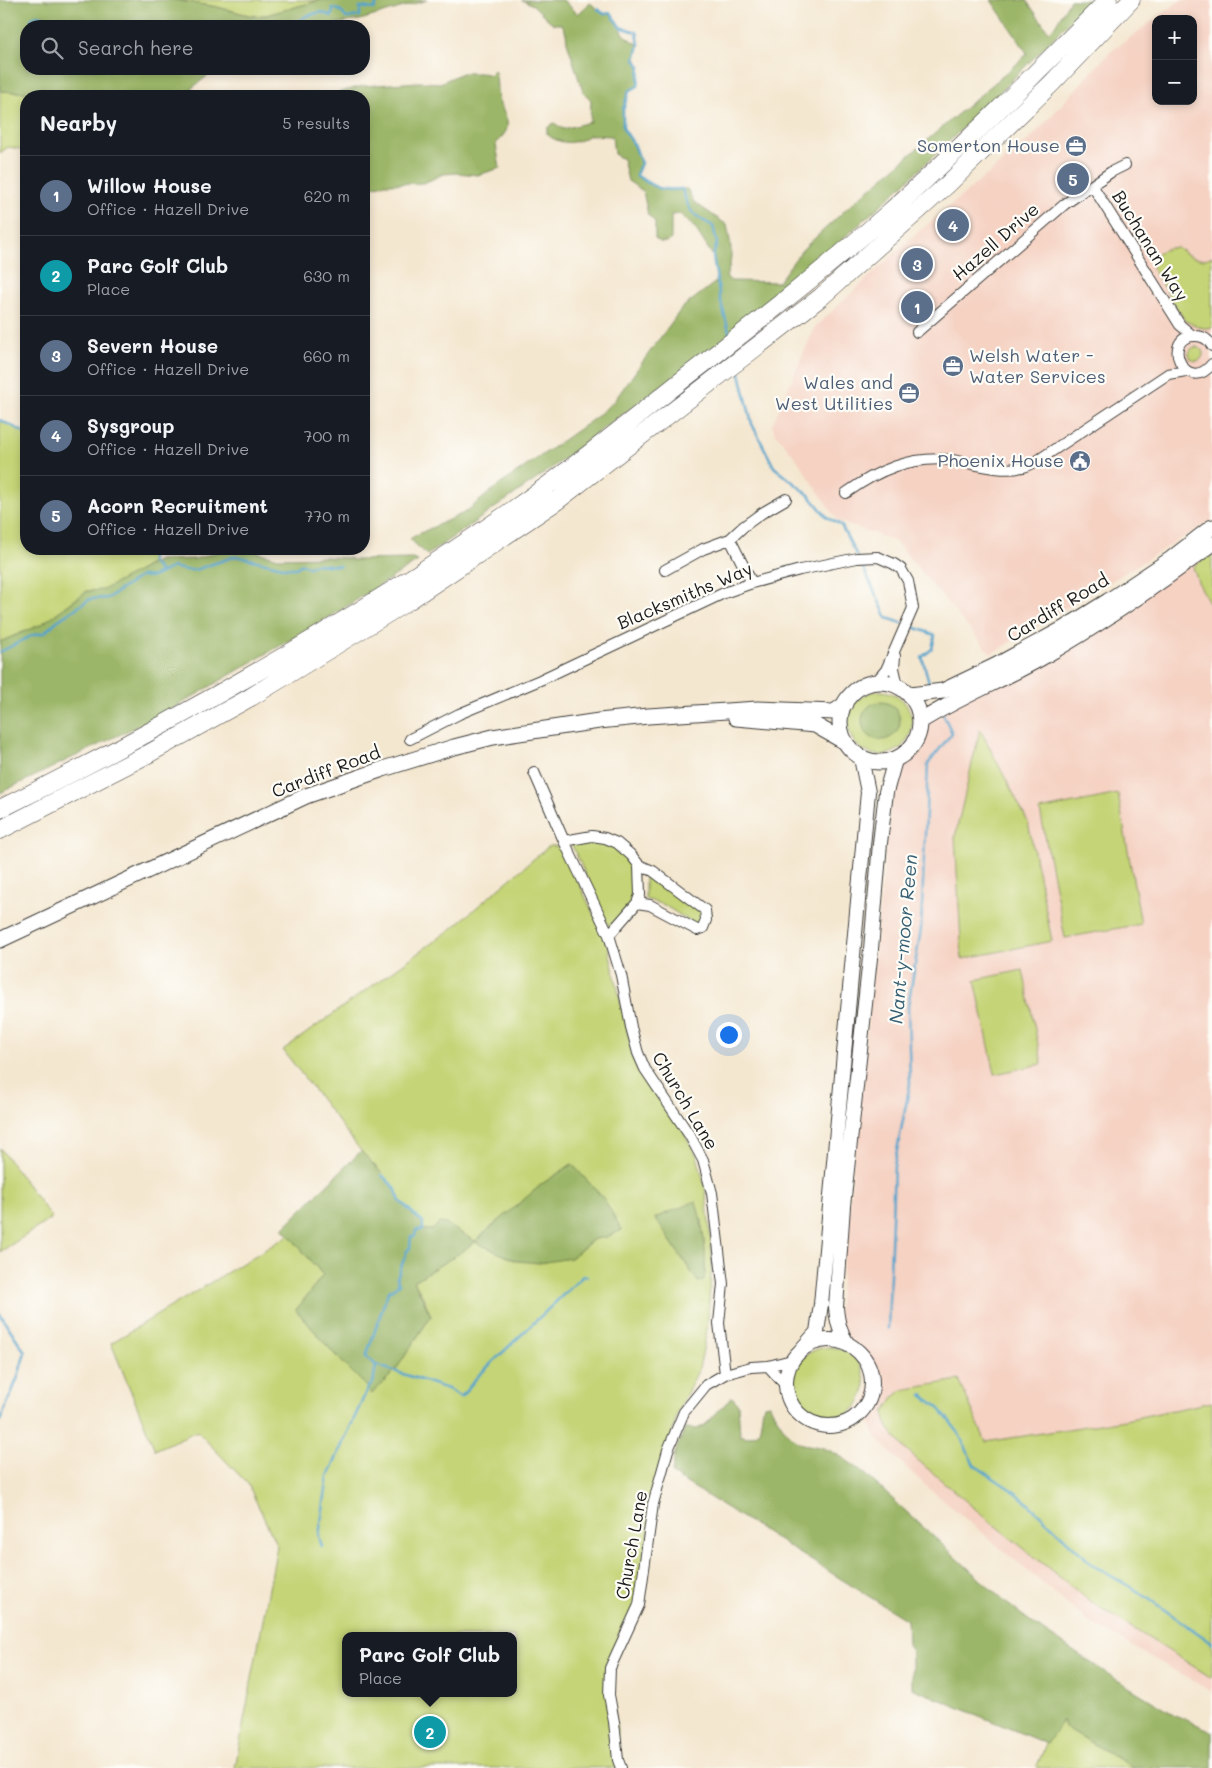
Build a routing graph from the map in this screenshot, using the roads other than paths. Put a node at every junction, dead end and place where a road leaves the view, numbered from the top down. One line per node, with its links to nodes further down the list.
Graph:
1 (1131, 0): 4 (highway)
2 (1137, 0): 4 (highway)
3 (1103, 4): 36 (highway)
4 (1082, 52): 37 (highway)
5 (1125, 165): 6 (street, Hazell Drive)
6 (1092, 185): 7 (street, Buchanan Way); 8 (street, Hazell Drive)
7 (1180, 325): 9 (street, Buchanan Way); 11 (street, Buchanan Way)
8 (917, 332)
9 (1193, 336): 10 (street); 11 (street)
10 (1210, 340)
11 (1178, 347): 12 (street, Buchanan Way)
12 (1178, 359): 14 (street); 15 (street)
13 (1212, 365): 14 (street)
14 (1191, 372): 15 (street); 16 (street)
15 (1168, 374): 17 (street)
16 (1212, 379)
17 (846, 493)
18 (786, 499): 20 (street)
19 (1212, 527): 27 (main road, Cardiff Road)
20 (730, 539): 22 (street); 23 (street)
21 (1212, 544): 30 (main road, Cardiff Road)
22 (666, 570)
23 (752, 583): 24 (street, Blacksmiths Way); 31 (street, Blacksmiths Way)
24 (895, 650): 25 (street, Blacksmiths Way); 26 (street, Blacksmiths Way)
25 (875, 683): 26 (main road); 28 (main road)
26 (898, 686): 27 (main road)
27 (910, 696): 30 (main road)
28 (845, 704): 29 (main road, Cardiff Road); 32 (main road)
29 (688, 713): 32 (main road, Cardiff Road); 42 (main road, Cardiff Road)
30 (920, 721): 34 (main road)
31 (410, 739)
32 (845, 742): 33 (main road)
33 (862, 758): 34 (main road); 44 (street)
34 (895, 760): 43 (street)
35 (534, 772): 38 (street, Church Lane)
36 (0, 809)
37 (0, 830)
38 (564, 841): 39 (street); 41 (street, Church Lane)
39 (639, 864): 40 (street); 40 (street)
40 (637, 903): 41 (street)
41 (610, 935): 46 (street, Church Lane)
42 (0, 940)
43 (848, 1345): 44 (street); 47 (street)
44 (796, 1355): 45 (street, Church Lane); 47 (street)
45 (768, 1366): 46 (street, Church Lane); 47 (street)
46 (725, 1374): 48 (street, Church Lane)
47 (786, 1386)
48 (621, 1768)

